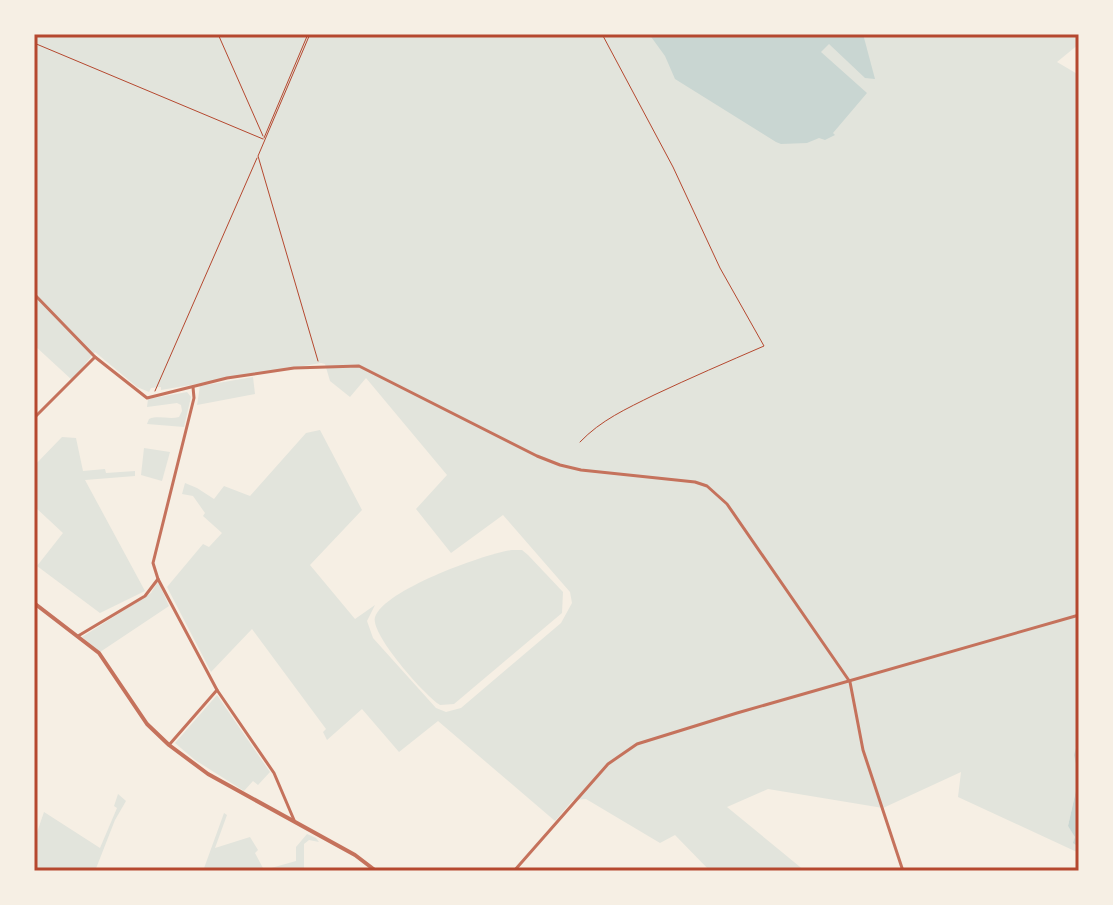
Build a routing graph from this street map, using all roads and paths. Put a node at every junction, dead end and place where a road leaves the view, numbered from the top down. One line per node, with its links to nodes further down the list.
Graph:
1 (218, 34): 5 (path)
2 (309, 34): 5 (path)
3 (602, 34): 13 (path)
4 (34, 43): 5 (path)
5 (265, 139): 6 (path)
6 (258, 156): 9 (path); 11 (path)
7 (34, 294): 8 (street)
8 (95, 357): 11 (street); 12 (street)
9 (320, 367): 10 (street); 18 (street)
10 (193, 387): 11 (street); 14 (street)
11 (152, 397)
12 (34, 418)
13 (580, 442)
14 (158, 579): 17 (street); 19 (street)
15 (34, 603): 17 (street)
16 (1079, 615): 18 (street)
17 (78, 636): 20 (street)
18 (850, 682): 23 (street); 24 (street)
19 (217, 690): 20 (street); 21 (street)
20 (169, 745): 21 (street)
21 (295, 822): 22 (street)
22 (376, 871)
23 (514, 871)
24 (903, 871)

